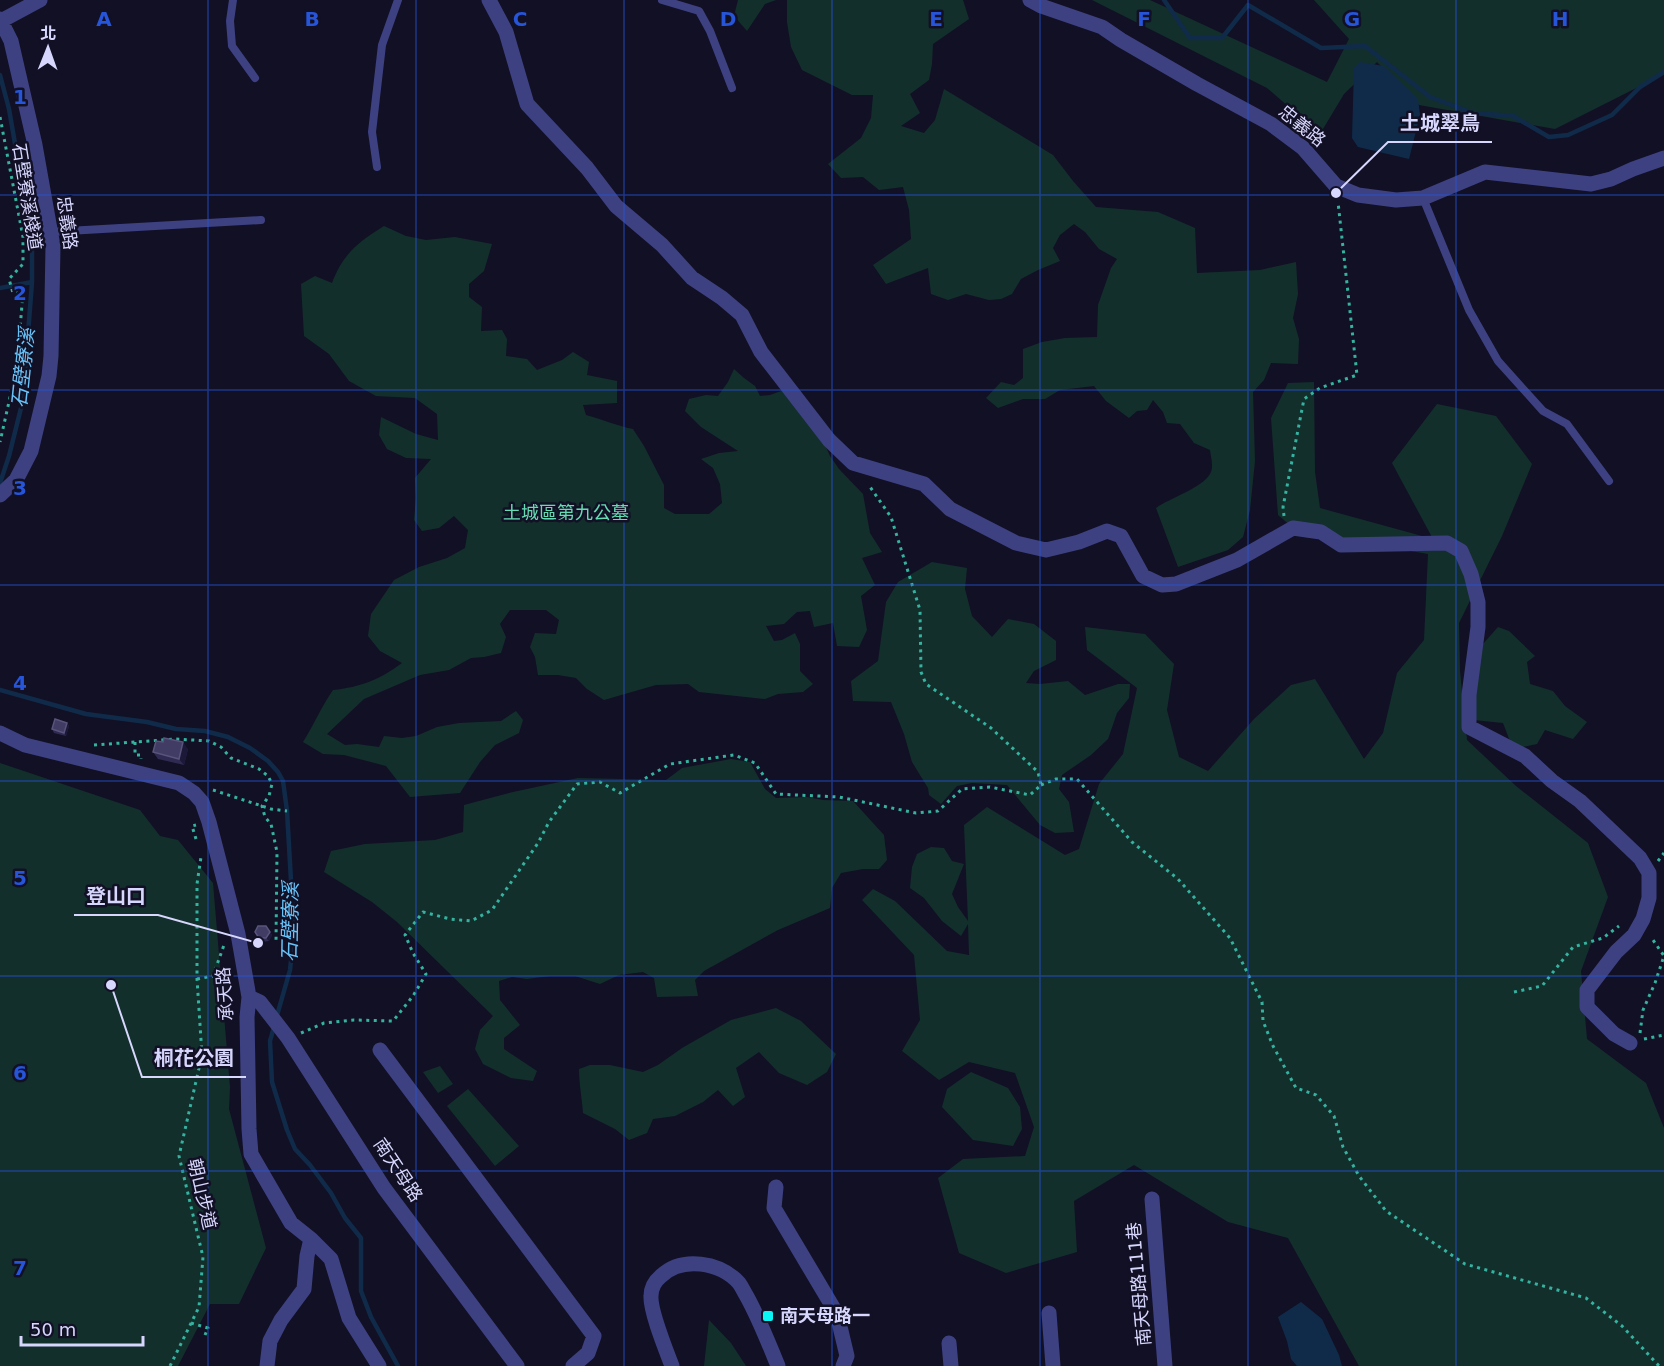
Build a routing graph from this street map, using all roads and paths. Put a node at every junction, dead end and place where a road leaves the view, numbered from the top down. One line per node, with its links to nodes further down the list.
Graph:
1 (40, 0): 7 (street, 忠義路)
2 (233, 0): 8 (lane)
3 (398, 0): 12 (lane)
4 (489, 0): 18 (street)
5 (662, 0): 9 (lane)
6 (1030, 0): 13 (street, 忠義路)
7 (0, 20): 16 (street, 忠義路)
8 (255, 78)
9 (732, 88)
10 (0, 117): 17 (path, 石壁寮溪棧道)
11 (1664, 158): 14 (street, 忠義路)
12 (377, 167)
13 (1336, 186): 14 (street, 忠義路); 21 (path)
14 (1423, 198): 19 (lane)
15 (261, 220): 16 (lane)
16 (50, 232): 20 (street, 忠義路)
17 (0, 442)
18 (853, 463): 21 (street); 26 (path)
19 (1609, 481)
20 (0, 495)
21 (1293, 528): 33 (street)
22 (0, 733): 27 (street)
23 (135, 742): 24 (path); 25 (path); 28 (path)
24 (92, 745)
25 (140, 764)
26 (1041, 785): 40 (path); 61 (path)
27 (194, 793): 28 (path); 30 (street, 承天路)
28 (262, 806): 29 (path); 35 (path)
29 (287, 811)
30 (210, 822): 31 (path); 38 (street, 承天路)
31 (198, 846)
32 (201, 856): 36 (path, 朝山步道)
33 (1642, 921): 37 (path); 39 (path); 41 (street)
34 (226, 937): 36 (path)
35 (276, 942)
36 (197, 979): 47 (path, 朝山步道)
37 (1514, 992)
38 (254, 1000): 40 (street, 南天母路); 45 (street, 承天路)
39 (1664, 1035)
40 (288, 1038): 53 (street, 南天母路)
41 (1630, 1043)
42 (380, 1050): 54 (street)
43 (776, 1187): 57 (street)
44 (1152, 1199): 60 (street, 南天母路111巷)
45 (311, 1239): 51 (street); 52 (street, 承天路)
46 (1049, 1313): 59 (street)
47 (191, 1323): 48 (path); 50 (path, 朝山步道)
48 (205, 1335)
49 (949, 1343): 58 (street)
50 (170, 1366)
51 (267, 1366)
52 (379, 1366)
53 (517, 1366)
54 (573, 1366)
55 (672, 1366): 56 (street)
56 (778, 1366)
57 (843, 1366)
58 (951, 1366)
59 (1053, 1366)
60 (1165, 1366)
61 (1659, 1366)

